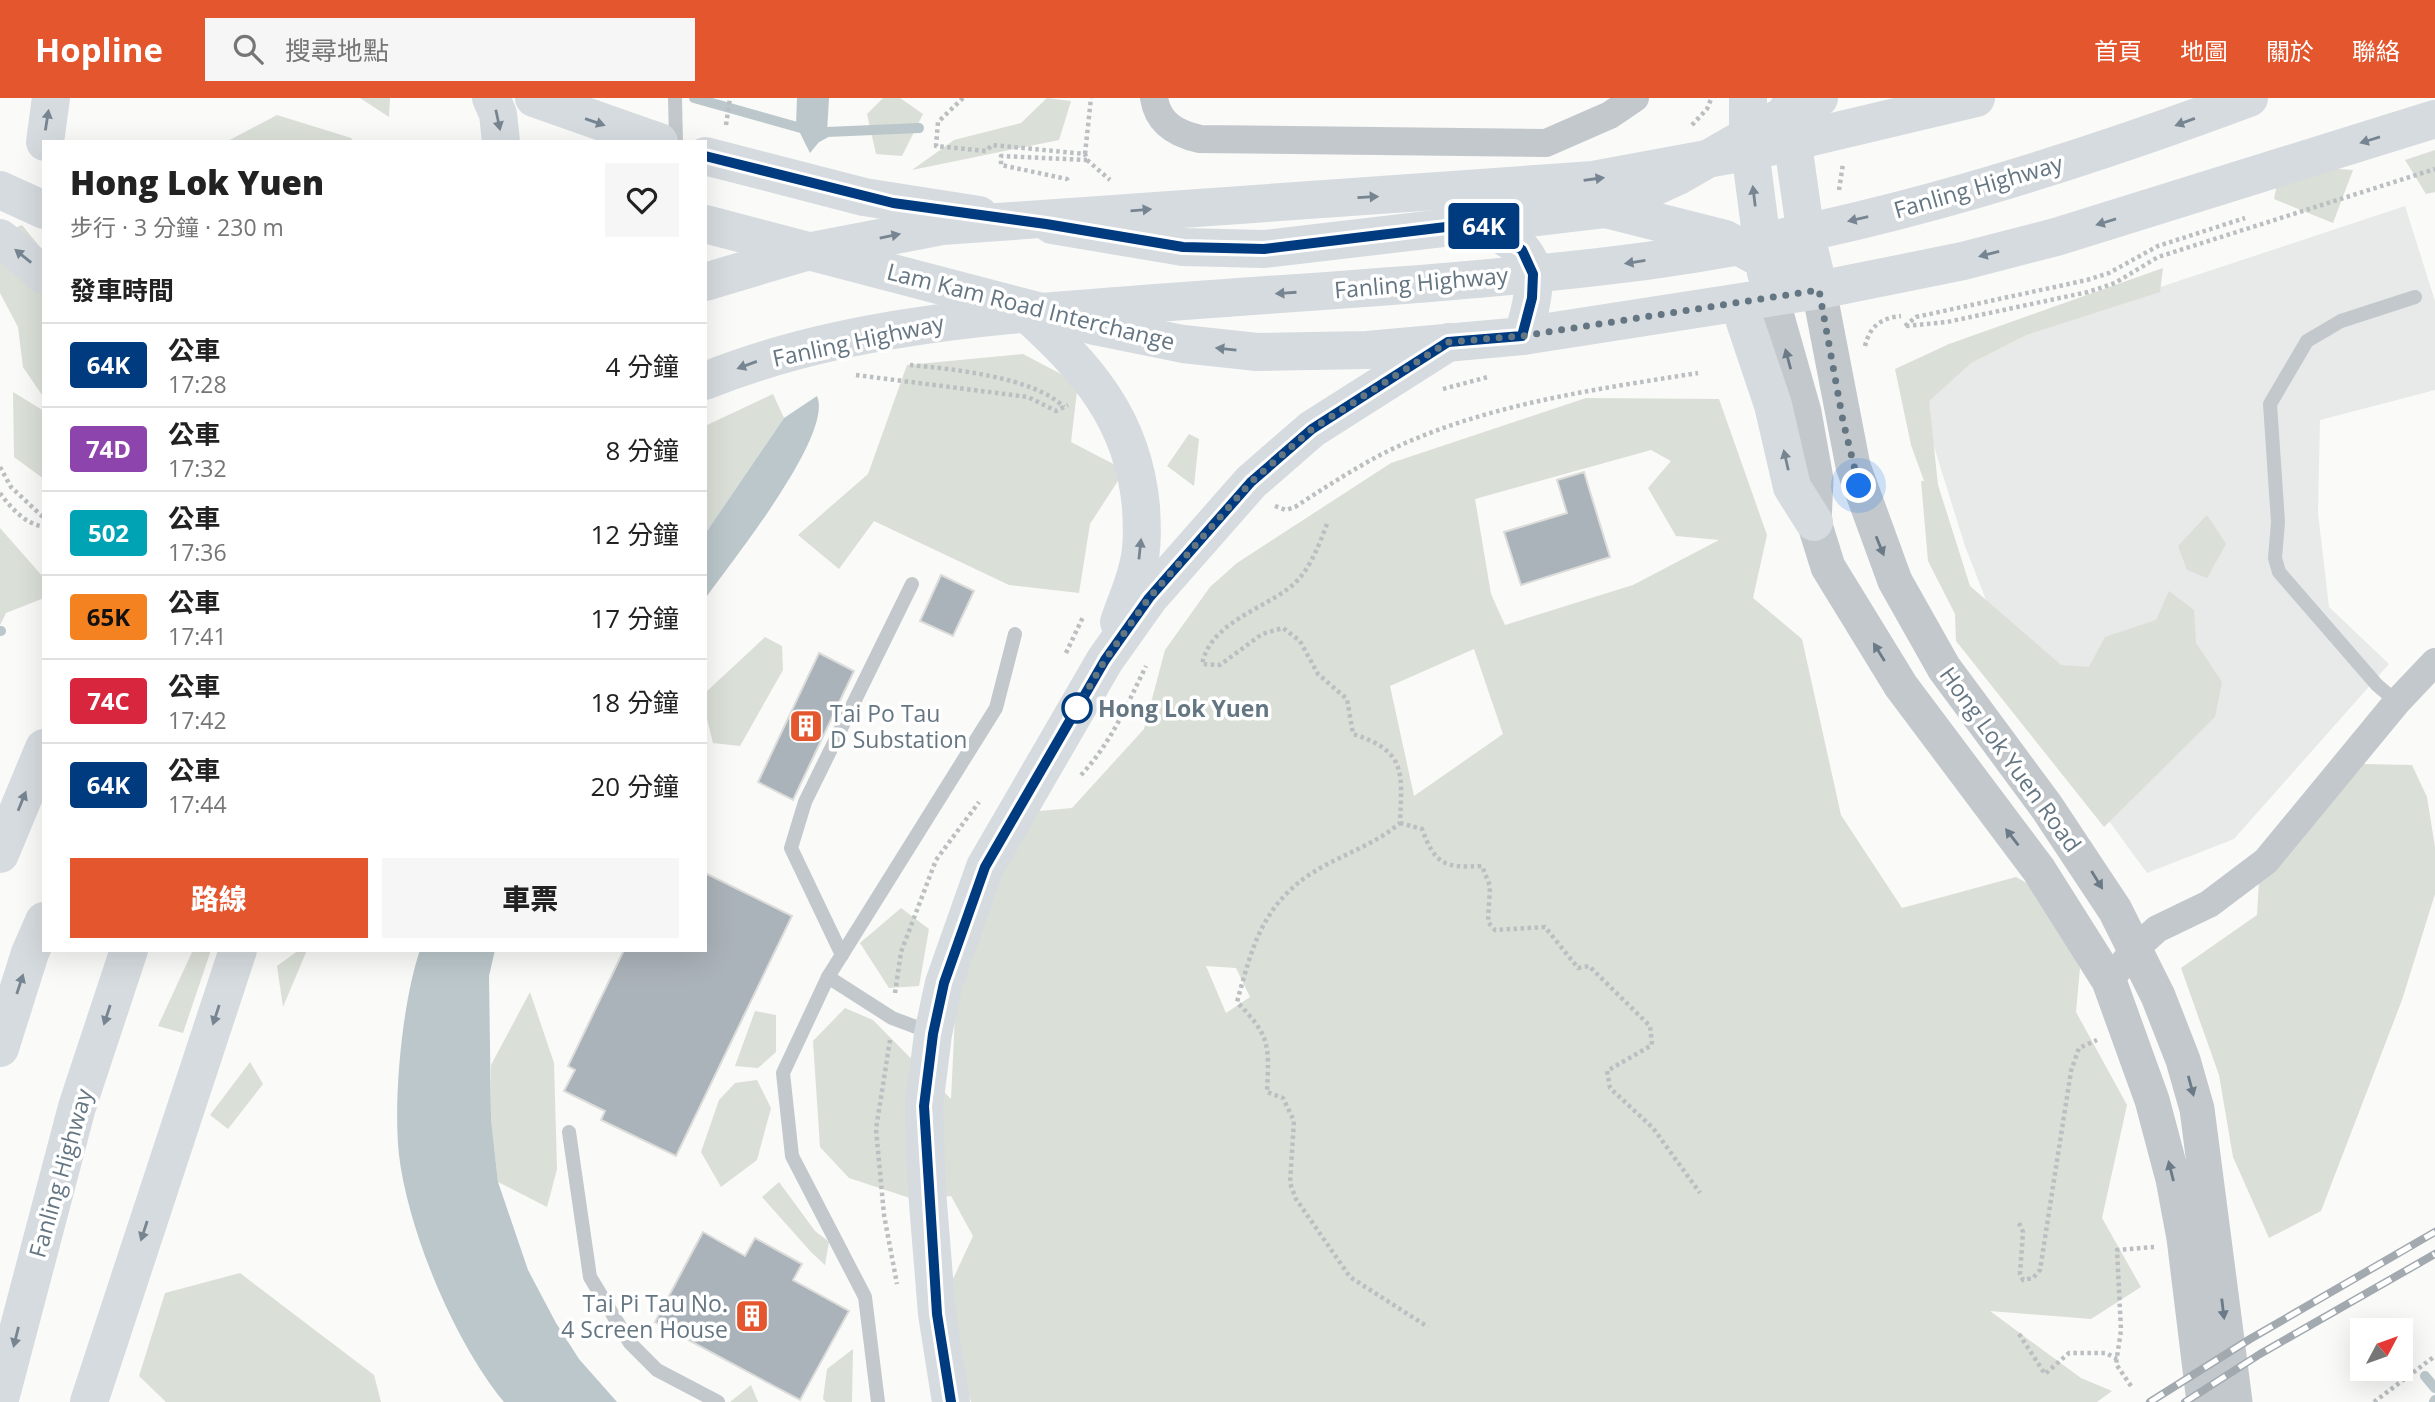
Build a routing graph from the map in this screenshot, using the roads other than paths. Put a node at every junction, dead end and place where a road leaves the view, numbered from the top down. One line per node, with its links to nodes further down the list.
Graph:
1 (51, 98): 12 (main road, one-way to 1)
2 (491, 98): 13 (main road, one-way to 13)
3 (534, 98): 14 (main road, one-way to 14)
4 (1154, 98): 5 (street)
5 (1635, 98)
6 (1976, 98): 25 (main road, one-way to 6)
7 (2249, 98): 32 (main road, Fanling Highway, one-way to 32)
8 (675, 99): 15 (lane)
9 (1798, 103): 10 (main road); 26 (main road, Hong Lok Yuen Road)
10 (1748, 116): 19 (main road); 23 (main road, one-way to 10)
11 (2435, 119): 26 (main road, Lam Kam Road Interchange, one-way to 26)
12 (45, 140)
13 (501, 140)
14 (653, 140)
15 (676, 140)
16 (716, 143): 20 (main road)
17 (0, 190): 18 (main road)
18 (42, 209)
19 (1606, 209): 20 (main road); 23 (main road)
20 (1479, 223): 30 (main road)
21 (707, 225): 29 (main road, Lam Kam Road Interchange)
22 (0, 239): 24 (main road, one-way to 22)
23 (1762, 258): 26 (main road); 28 (main road)
24 (42, 273)
25 (707, 281)
26 (1819, 290): 28 (main road, Lam Kam Road Interchange); 42 (street, Hong Lok Yuen Road, one-way to 42)
27 (2415, 297): 38 (lane)
28 (1755, 301): 30 (main road, Lam Kam Road Interchange); 33 (main road, one-way to 28)
29 (1018, 305): 31 (main road, Lam Kam Road Interchange, one-way to 29); 36 (main road, one-way to 29)
30 (1522, 336): 31 (main road, Lam Kam Road Interchange)
31 (1448, 342): 36 (main road)
32 (707, 380)
33 (1814, 522): 47 (street, Hong Lok Yuen Road, one-way to 33)
34 (912, 584): 45 (lane)
35 (1015, 634): 45 (lane)
36 (1105, 660): 48 (main road)
37 (2435, 662): 38 (street)
38 (2397, 702): 42 (street)
39 (42, 753): 40 (main road, one-way to 39)
40 (0, 854)
41 (42, 926): 49 (main road, one-way to 41)
42 (2135, 949): 47 (street); 57 (street, Hong Lok Yuen Road, one-way to 57)
43 (128, 952): 51 (main road, Fanling Highway, one-way to 51)
44 (237, 952): 52 (main road, one-way to 52)
45 (842, 955): 46 (lane)
46 (828, 977): 48 (lane); 54 (lane)
47 (2109, 981): 56 (street, Hong Lok Yuen Road, one-way to 47)
48 (933, 1034): 55 (main road)
49 (0, 1048)
50 (569, 1132): 53 (lane)
51 (0, 1399)
52 (89, 1402)
53 (718, 1402)
54 (878, 1402)
55 (951, 1402)
56 (2204, 1402)
57 (2235, 1402)

